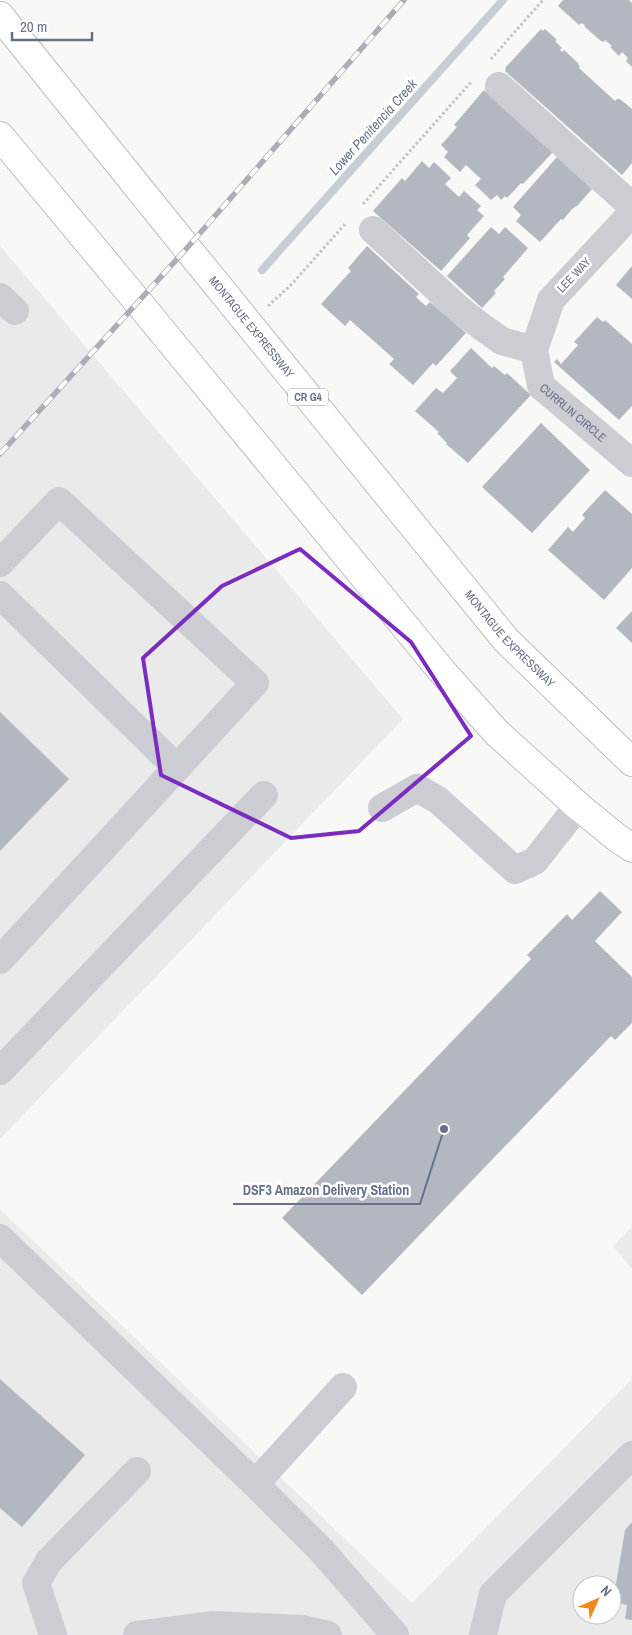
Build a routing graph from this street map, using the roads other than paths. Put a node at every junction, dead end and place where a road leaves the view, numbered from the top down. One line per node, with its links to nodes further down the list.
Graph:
1 (0, 16): 11 (highway, MONTAGUE EXPRESSWAY / CR G4)
2 (492, 76): 4 (street)
3 (0, 136): 14 (highway)
4 (632, 206)
5 (632, 213): 7 (street, LEE WAY)
6 (361, 224): 7 (street)
7 (534, 350): 8 (street, CURRLIN CIRCLE)
8 (632, 463)
9 (0, 564): 12 (street)
10 (0, 595): 12 (street)
11 (632, 762)
12 (177, 768): 17 (street)
13 (264, 795): 18 (street)
14 (578, 806): 15 (street); 16 (highway)
15 (382, 808)
16 (632, 848)
17 (0, 960)
18 (0, 1071)
19 (0, 1238): 23 (street)
20 (343, 1387): 23 (street)
21 (632, 1455): 28 (street)
22 (137, 1471): 24 (street)
23 (256, 1484): 27 (street)
24 (53, 1635)
25 (137, 1635): 26 (street)
26 (328, 1635)
27 (395, 1635)
28 (483, 1635)

